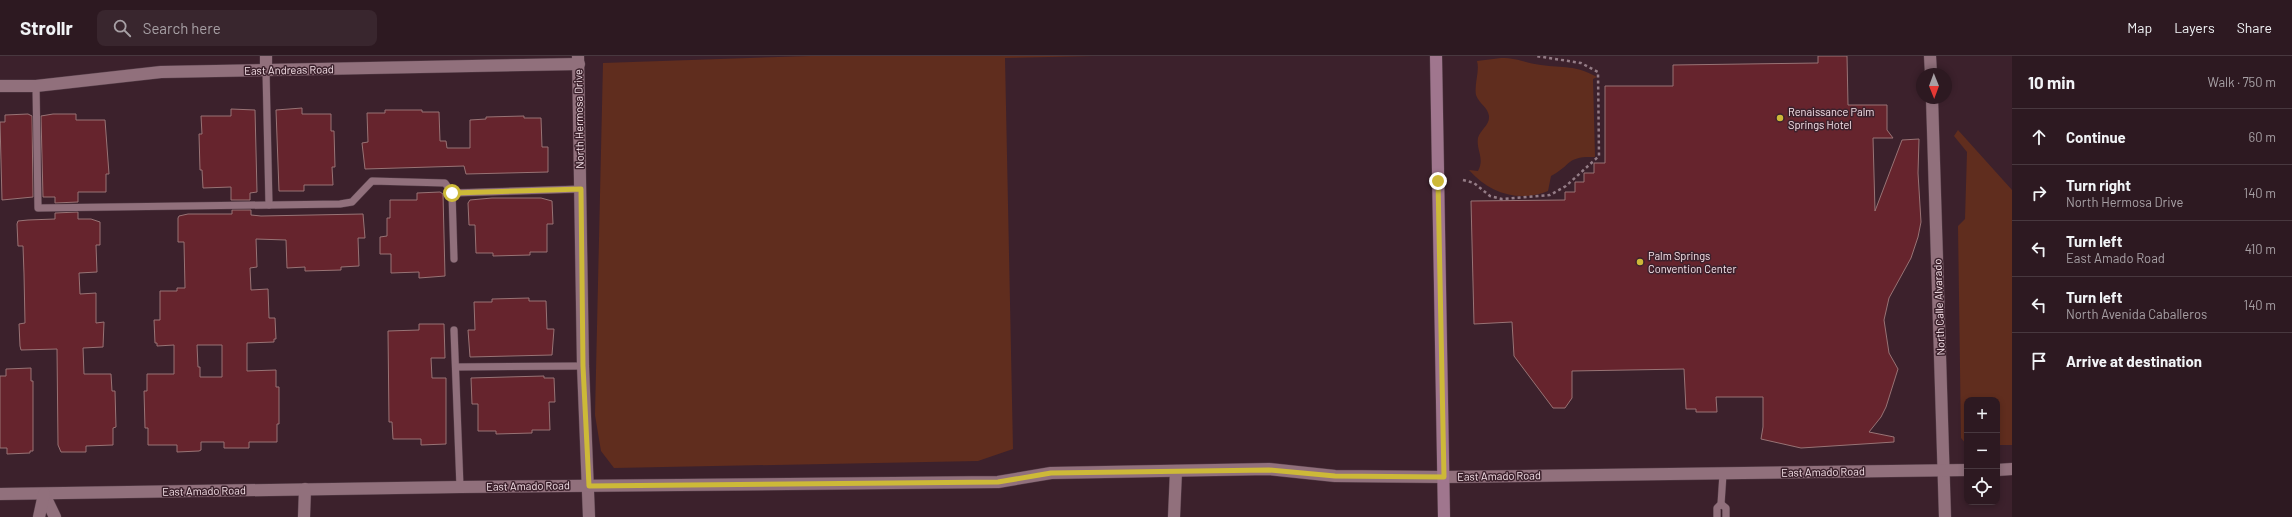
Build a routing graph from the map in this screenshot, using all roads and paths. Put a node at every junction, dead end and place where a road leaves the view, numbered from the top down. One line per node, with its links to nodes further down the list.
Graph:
1 (266, 56): 7 (street)
2 (1436, 56): 25 (street)
3 (1536, 56): 11 (path)
4 (1930, 56): 6 (street)
5 (578, 60): 7 (street, East Andreas Road); 12 (street, North Hermosa Drive)
6 (1931, 68)
7 (266, 71): 9 (street, East Andreas Road); 14 (lane)
8 (0, 86): 9 (street, East Andreas Road)
9 (36, 86): 14 (lane)
10 (1932, 104): 23 (street, North Calle Alvarado)
11 (1463, 180)
12 (581, 189): 13 (lane); 17 (street, North Hermosa Drive)
13 (452, 193): 14 (lane); 15 (lane)
14 (269, 205)
15 (454, 259)
16 (454, 330): 18 (lane)
17 (583, 366): 18 (lane); 26 (street, North Hermosa Drive)
18 (456, 367): 27 (lane)
19 (2012, 469): 21 (street)
20 (1964, 470): 23 (street, East Amado Road)
21 (2000, 470)
22 (1176, 471): 25 (street, East Amado Road); 26 (street, East Amado Road); 36 (street)
23 (1945, 471): 24 (street, East Amado Road); 40 (street, North Calle Alvarado)
24 (1723, 474): 25 (street, East Amado Road); 31 (lane)
25 (1444, 477): 37 (street)
26 (589, 486): 27 (street, East Amado Road); 35 (street, North Hermosa Drive)
27 (460, 487): 28 (street, East Amado Road)
28 (305, 489): 30 (street, East Amado Road); 34 (street)
29 (0, 494): 30 (street, East Amado Road)
30 (44, 494): 32 (street); 33 (street)
31 (1721, 504): 38 (lane); 39 (lane)
32 (39, 517)
33 (55, 517)
34 (304, 517)
35 (589, 517)
36 (1174, 517)
37 (1444, 517)
38 (1717, 517)
39 (1726, 517)
40 (1945, 517)

